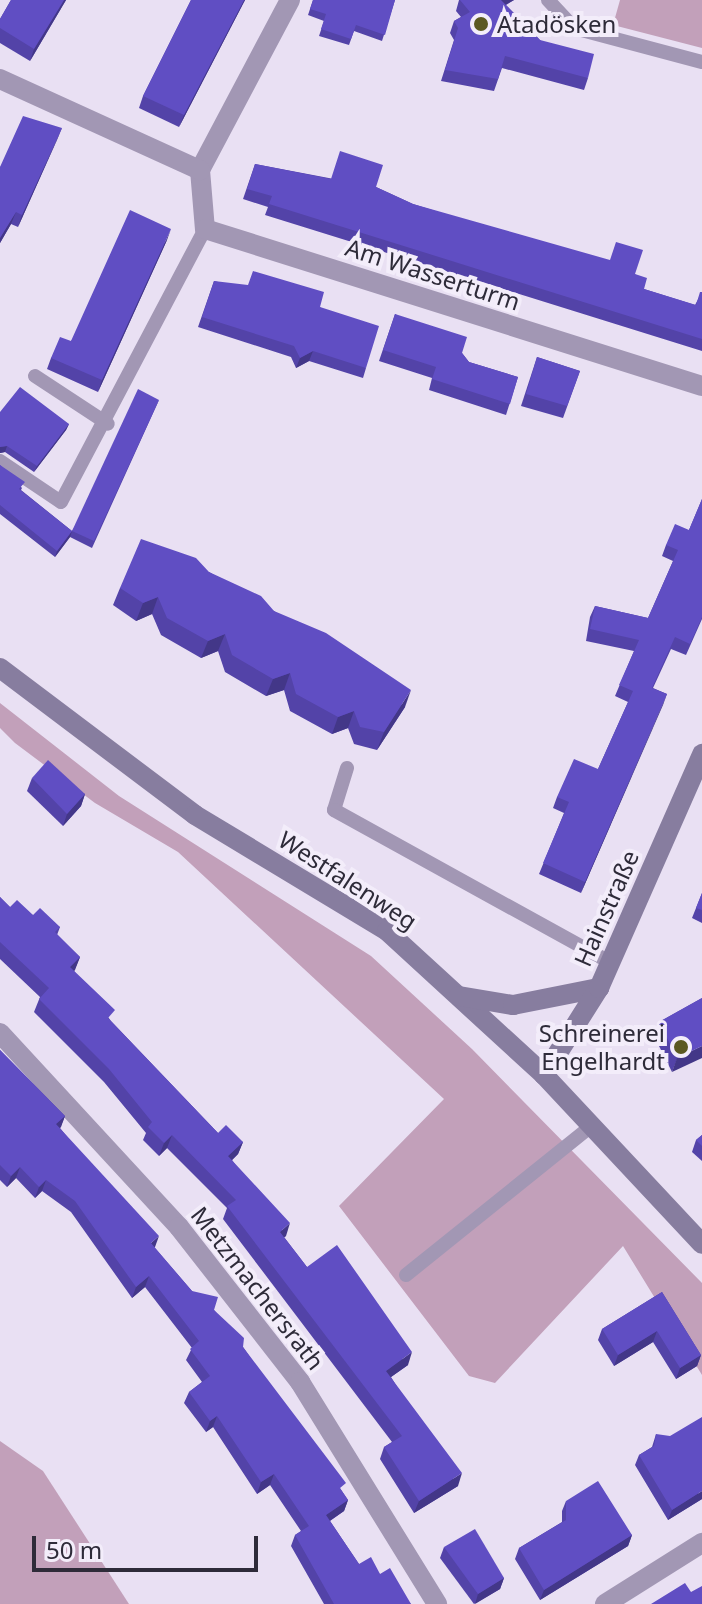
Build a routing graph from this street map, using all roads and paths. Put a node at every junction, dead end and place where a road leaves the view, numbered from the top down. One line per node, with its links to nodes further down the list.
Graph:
1 (290, 0): 5 (street)
2 (548, 0): 3 (lane)
3 (702, 62)
4 (0, 79): 5 (street)
5 (200, 170): 6 (street)
6 (205, 229): 8 (street, Am Wasserturm); 9 (lane)
7 (35, 376): 9 (lane)
8 (702, 386)
9 (108, 424): 10 (lane)
10 (0, 461)
11 (0, 668): 16 (street, Westfalenweg)
12 (702, 754): 14 (street, Hainstraße)
13 (347, 768): 14 (lane)
14 (611, 963): 15 (street, Hainstraße)
15 (599, 988): 16 (street); 18 (street, Hainstraße)
16 (459, 996): 18 (street, Westfalenweg)
17 (0, 1033): 23 (street, Metzmachersrath)
18 (544, 1075): 19 (street, Westfalenweg)
19 (591, 1126): 20 (street, Westfalenweg); 21 (lane)
20 (702, 1244)
21 (406, 1275)
22 (702, 1543): 24 (street)
23 (437, 1604)
24 (605, 1604)

